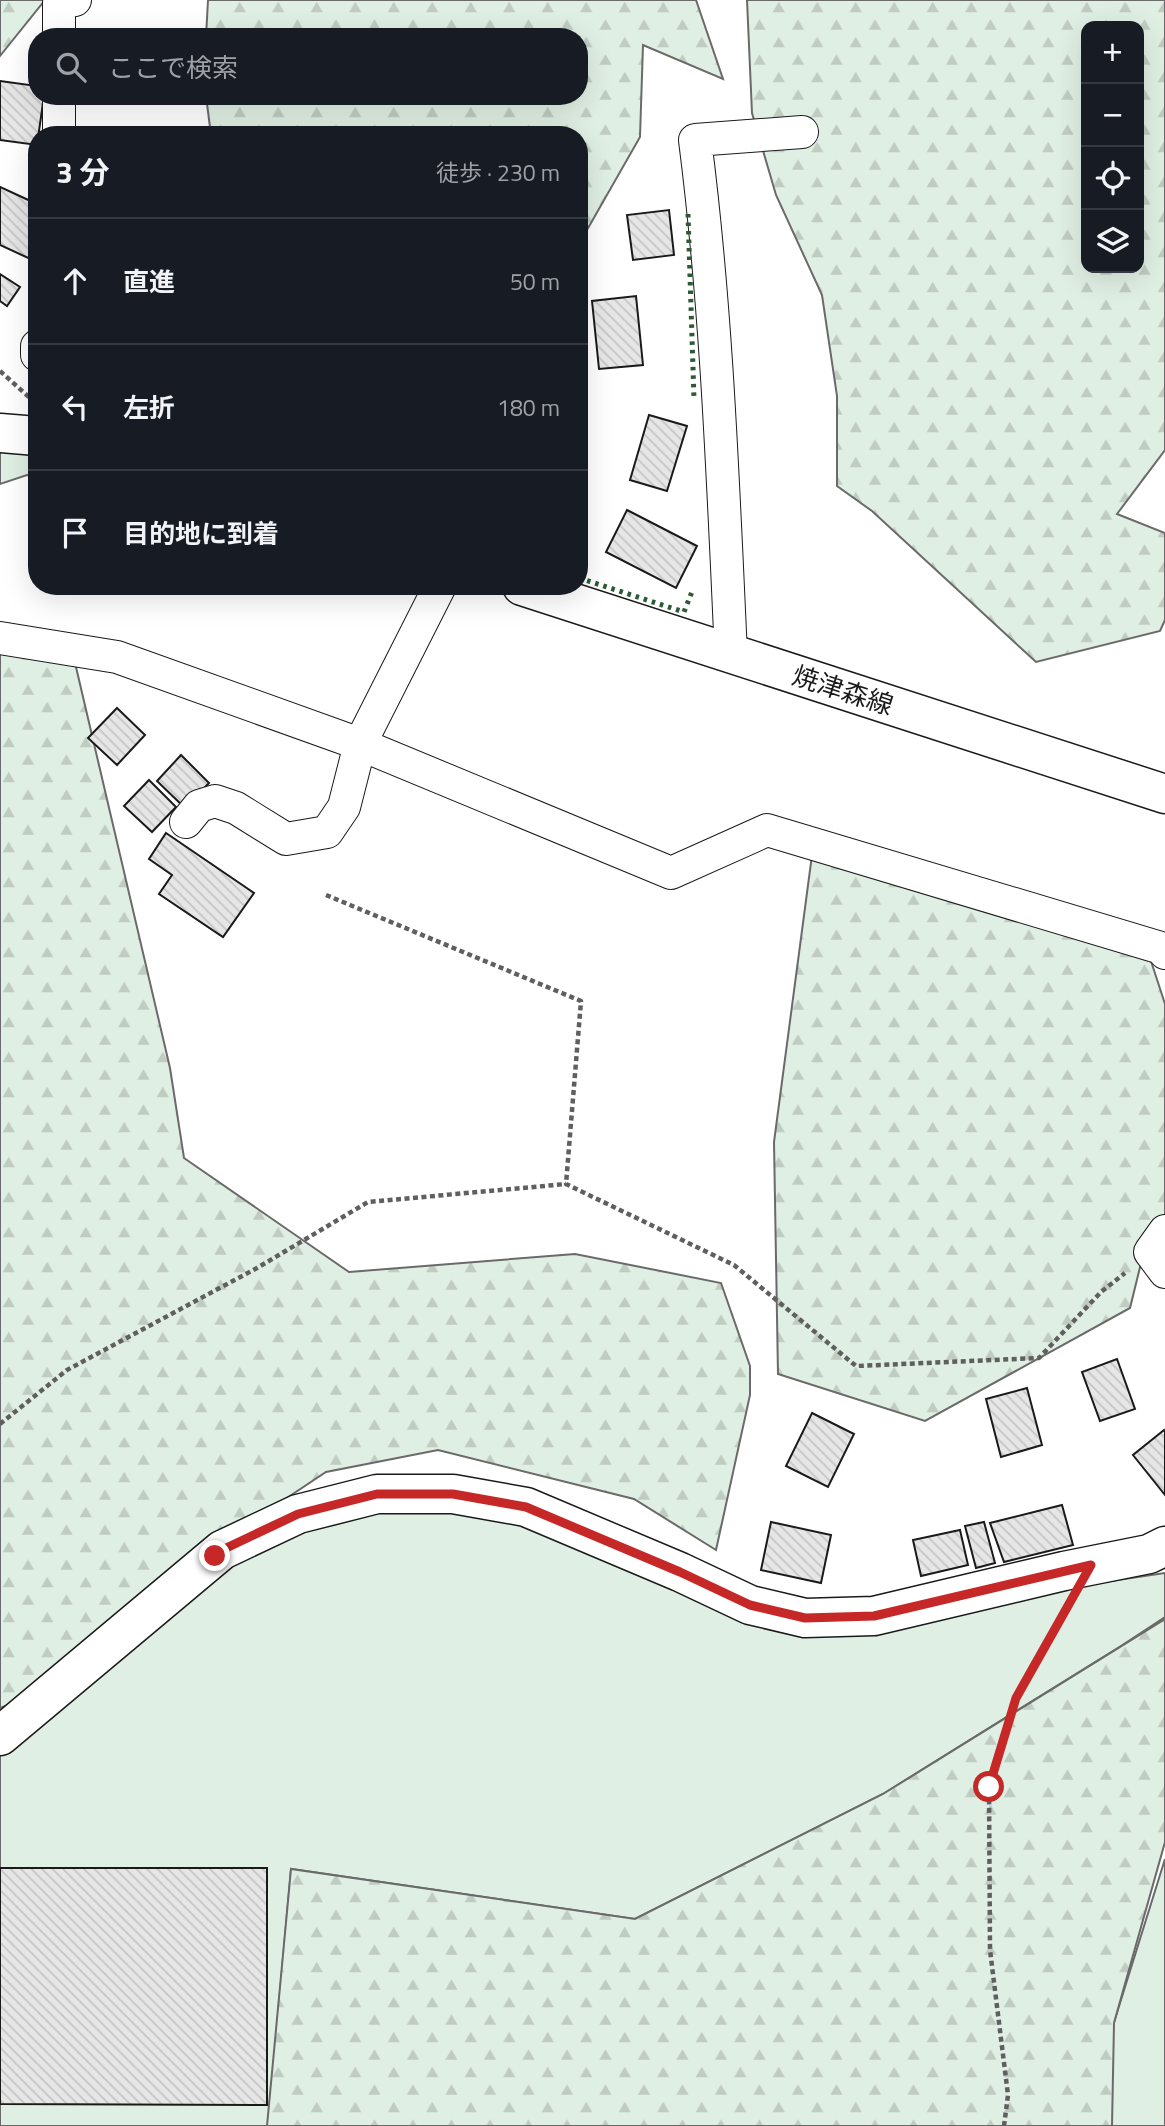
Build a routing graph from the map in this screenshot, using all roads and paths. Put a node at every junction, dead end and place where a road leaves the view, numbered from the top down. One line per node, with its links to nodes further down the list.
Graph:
1 (75, 0): 2 (street)
2 (59, 28)
3 (59, 105): 4 (street)
4 (59, 126)
5 (802, 132): 13 (street)
6 (0, 371): 7 (path)
7 (28, 396)
8 (0, 433): 9 (street)
9 (28, 435)
10 (435, 595): 14 (street)
11 (550, 595): 13 (street, 焼津森線)
12 (0, 638): 14 (street)
13 (731, 654): 15 (street, 焼津森線)
14 (360, 744): 16 (street); 18 (street)
15 (1165, 794)
16 (186, 822)
17 (326, 895): 19 (path)
18 (1165, 953)
19 (566, 1184): 20 (path); 21 (path)
20 (1160, 1252)
21 (0, 1424)
22 (1165, 1546): 23 (street)
23 (1091, 1565): 24 (street); 25 (path)
24 (0, 1736)
25 (1004, 2126)

